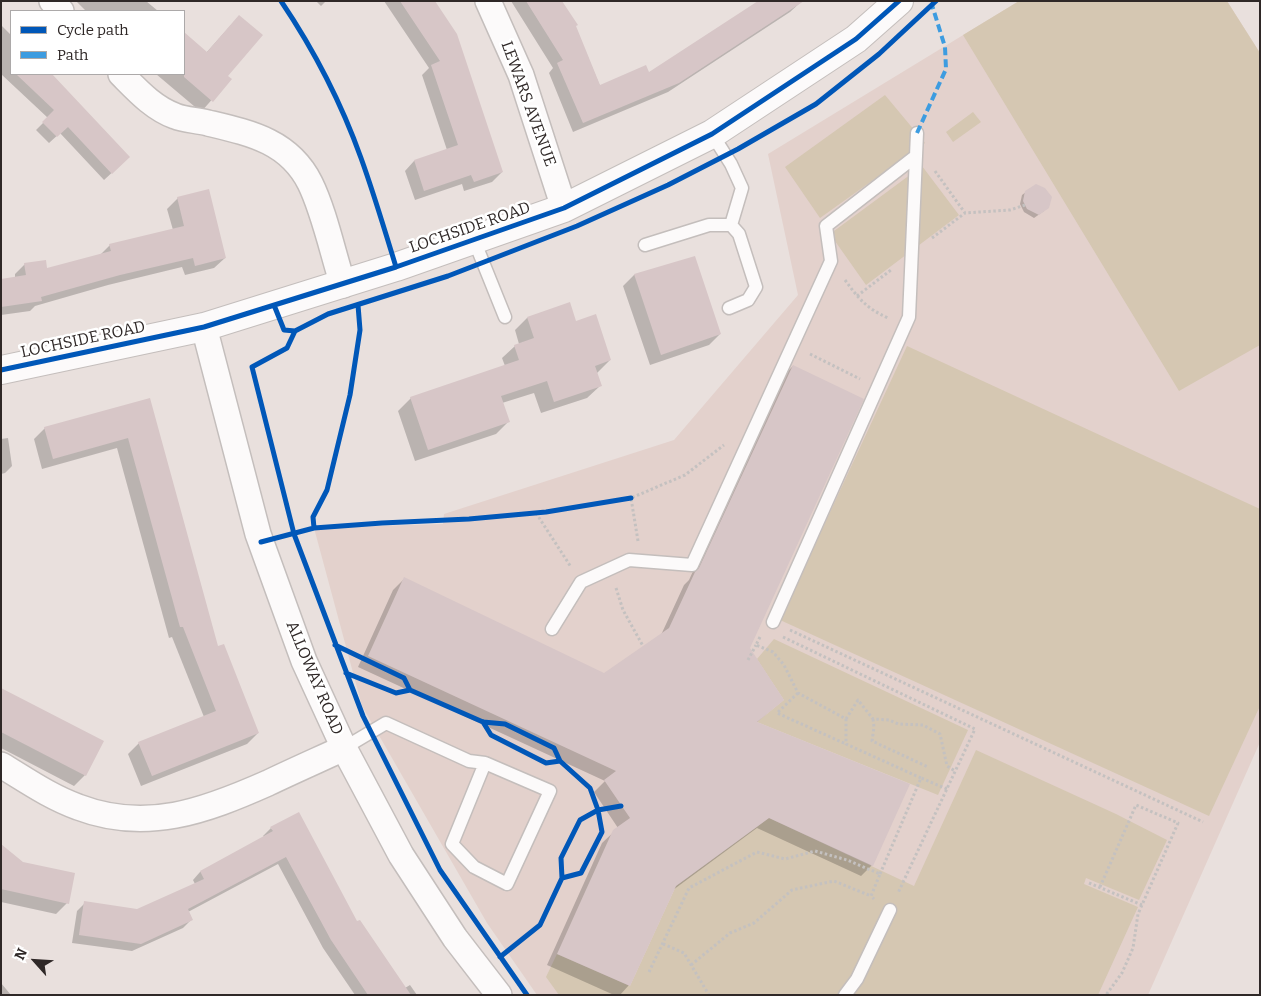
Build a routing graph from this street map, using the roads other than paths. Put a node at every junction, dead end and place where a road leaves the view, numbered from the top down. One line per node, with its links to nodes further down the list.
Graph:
1 (488, 1): 7 (street, LEWARS AVENUE)
2 (899, 1): 5 (street, LOCHSIDE ROAD)
3 (122, 75): 11 (street)
4 (917, 133): 6 (lane)
5 (712, 134): 7 (street, LOCHSIDE ROAD); 8 (lane)
6 (916, 156): 16 (lane); 17 (lane)
7 (564, 208): 9 (street, LOCHSIDE ROAD)
8 (731, 225): 10 (lane); 12 (lane)
9 (474, 240): 11 (street, LOCHSIDE ROAD); 13 (lane)
10 (645, 245)
11 (343, 285): 14 (street, LOCHSIDE ROAD)
12 (729, 308)
13 (505, 317)
14 (204, 326): 15 (street, LOCHSIDE ROAD); 18 (street, ALLOWAY ROAD)
15 (1, 370)
16 (771, 626)
17 (552, 629)
18 (344, 748): 19 (lane); 20 (street); 22 (street, ALLOWAY ROAD)
19 (485, 763): 19 (lane)
20 (1, 765)
21 (890, 910): 23 (lane)
22 (499, 995)
23 (845, 995)

